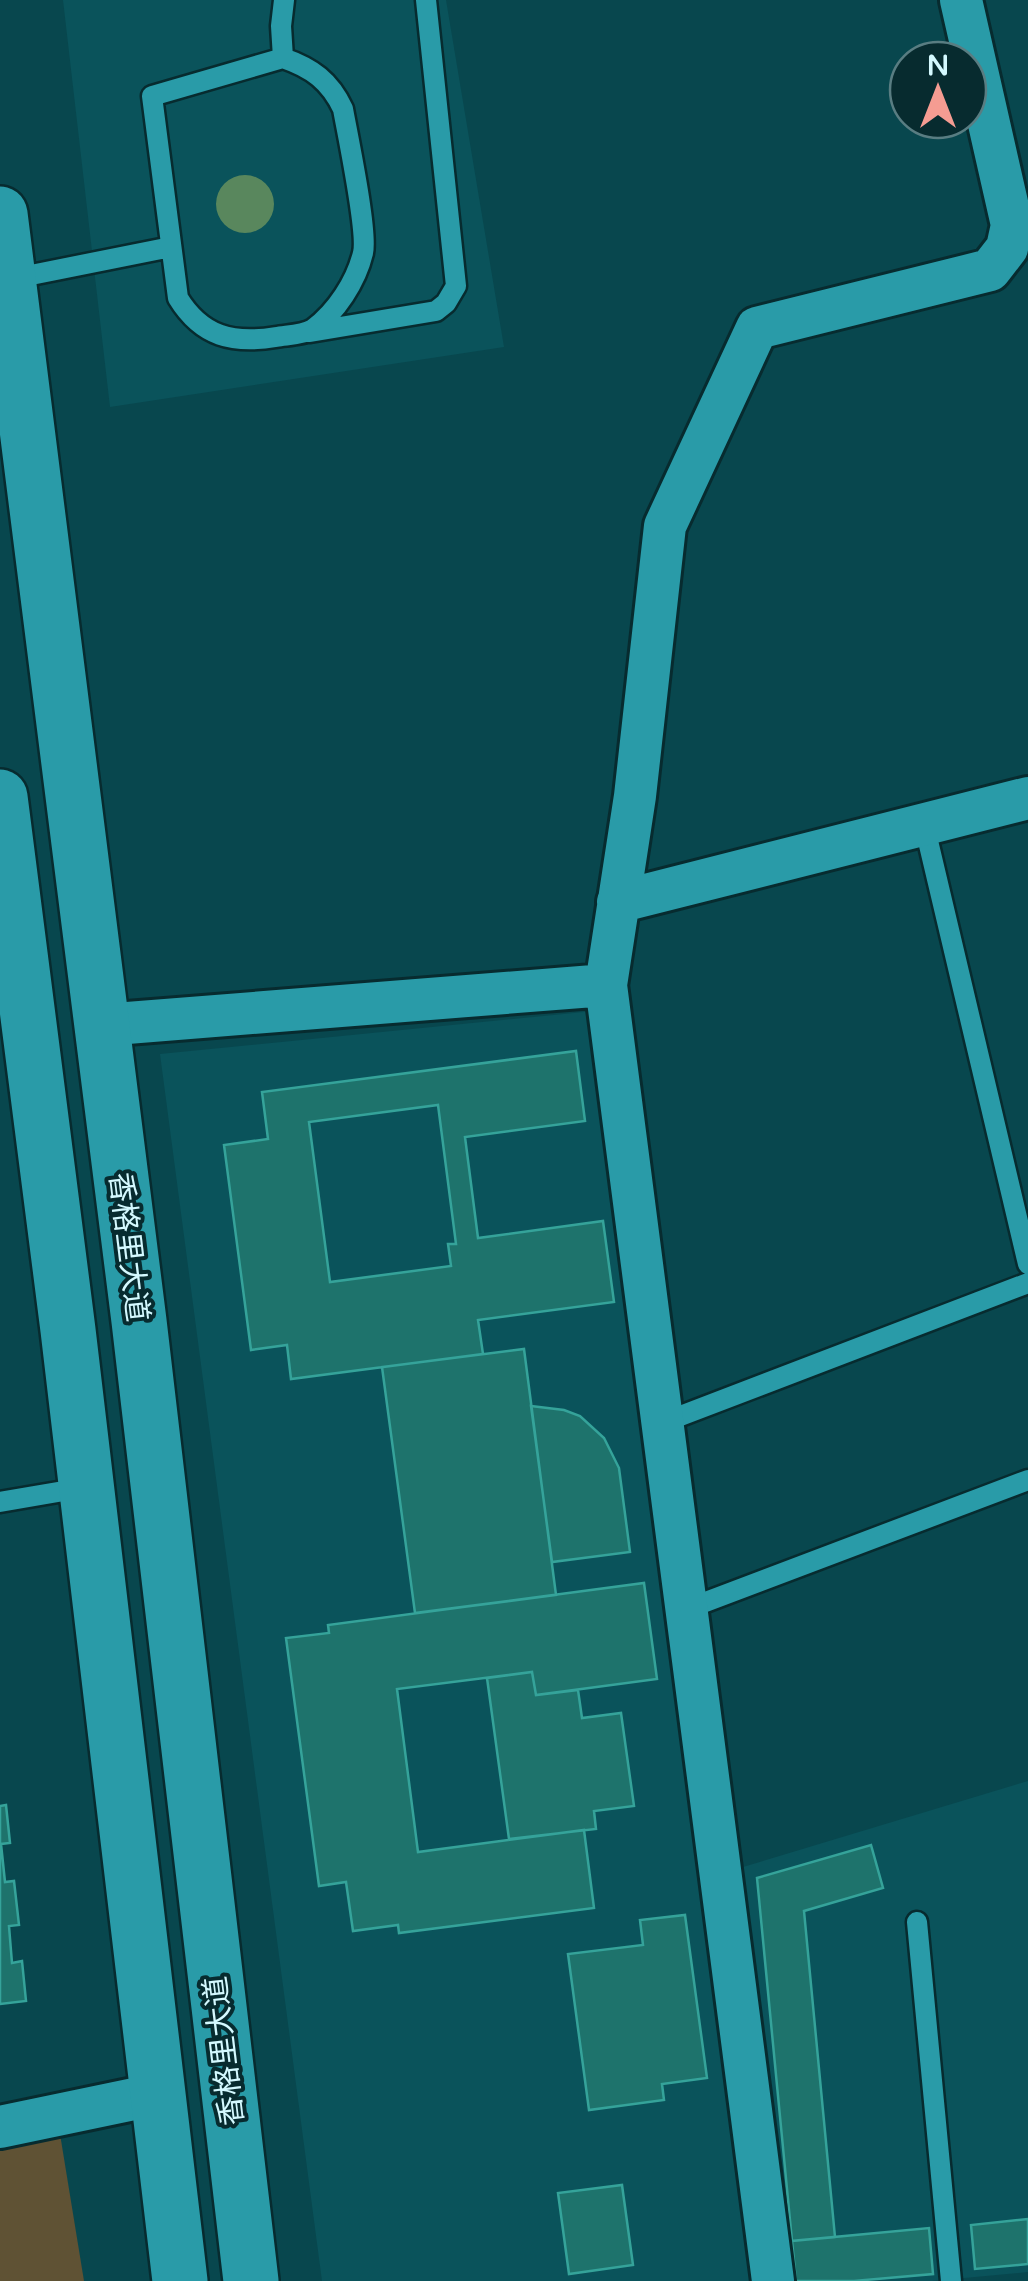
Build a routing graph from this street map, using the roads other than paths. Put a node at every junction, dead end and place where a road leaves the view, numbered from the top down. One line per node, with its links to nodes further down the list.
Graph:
1 (284, 0): 4 (lane)
2 (426, 0): 9 (lane)
3 (962, 0): 7 (street)
4 (283, 58): 6 (lane); 9 (lane)
5 (0, 214): 8 (main road, 香格里大道)
6 (171, 247): 8 (lane); 9 (lane)
7 (1017, 255): 13 (street)
8 (8, 280): 16 (main road, 香格里大道)
9 (309, 332)
10 (0, 797): 14 (main road)
11 (1028, 798): 12 (street)
12 (924, 824): 13 (street); 17 (lane)
13 (618, 902): 15 (street)
14 (11, 969): 21 (main road)
15 (606, 985): 16 (street); 19 (street)
16 (102, 1025): 28 (main road, 香格里大道)
17 (1026, 1251)
18 (1028, 1283): 19 (lane)
19 (662, 1423): 23 (street)
20 (1028, 1480): 23 (lane)
21 (87, 1487): 22 (lane); 25 (main road)
22 (0, 1502)
23 (687, 1609): 29 (street)
24 (917, 1922): 30 (lane)
25 (158, 2094): 26 (street); 27 (main road)
26 (0, 2127)
27 (180, 2281)
28 (252, 2281)
29 (773, 2281)
30 (950, 2281)

